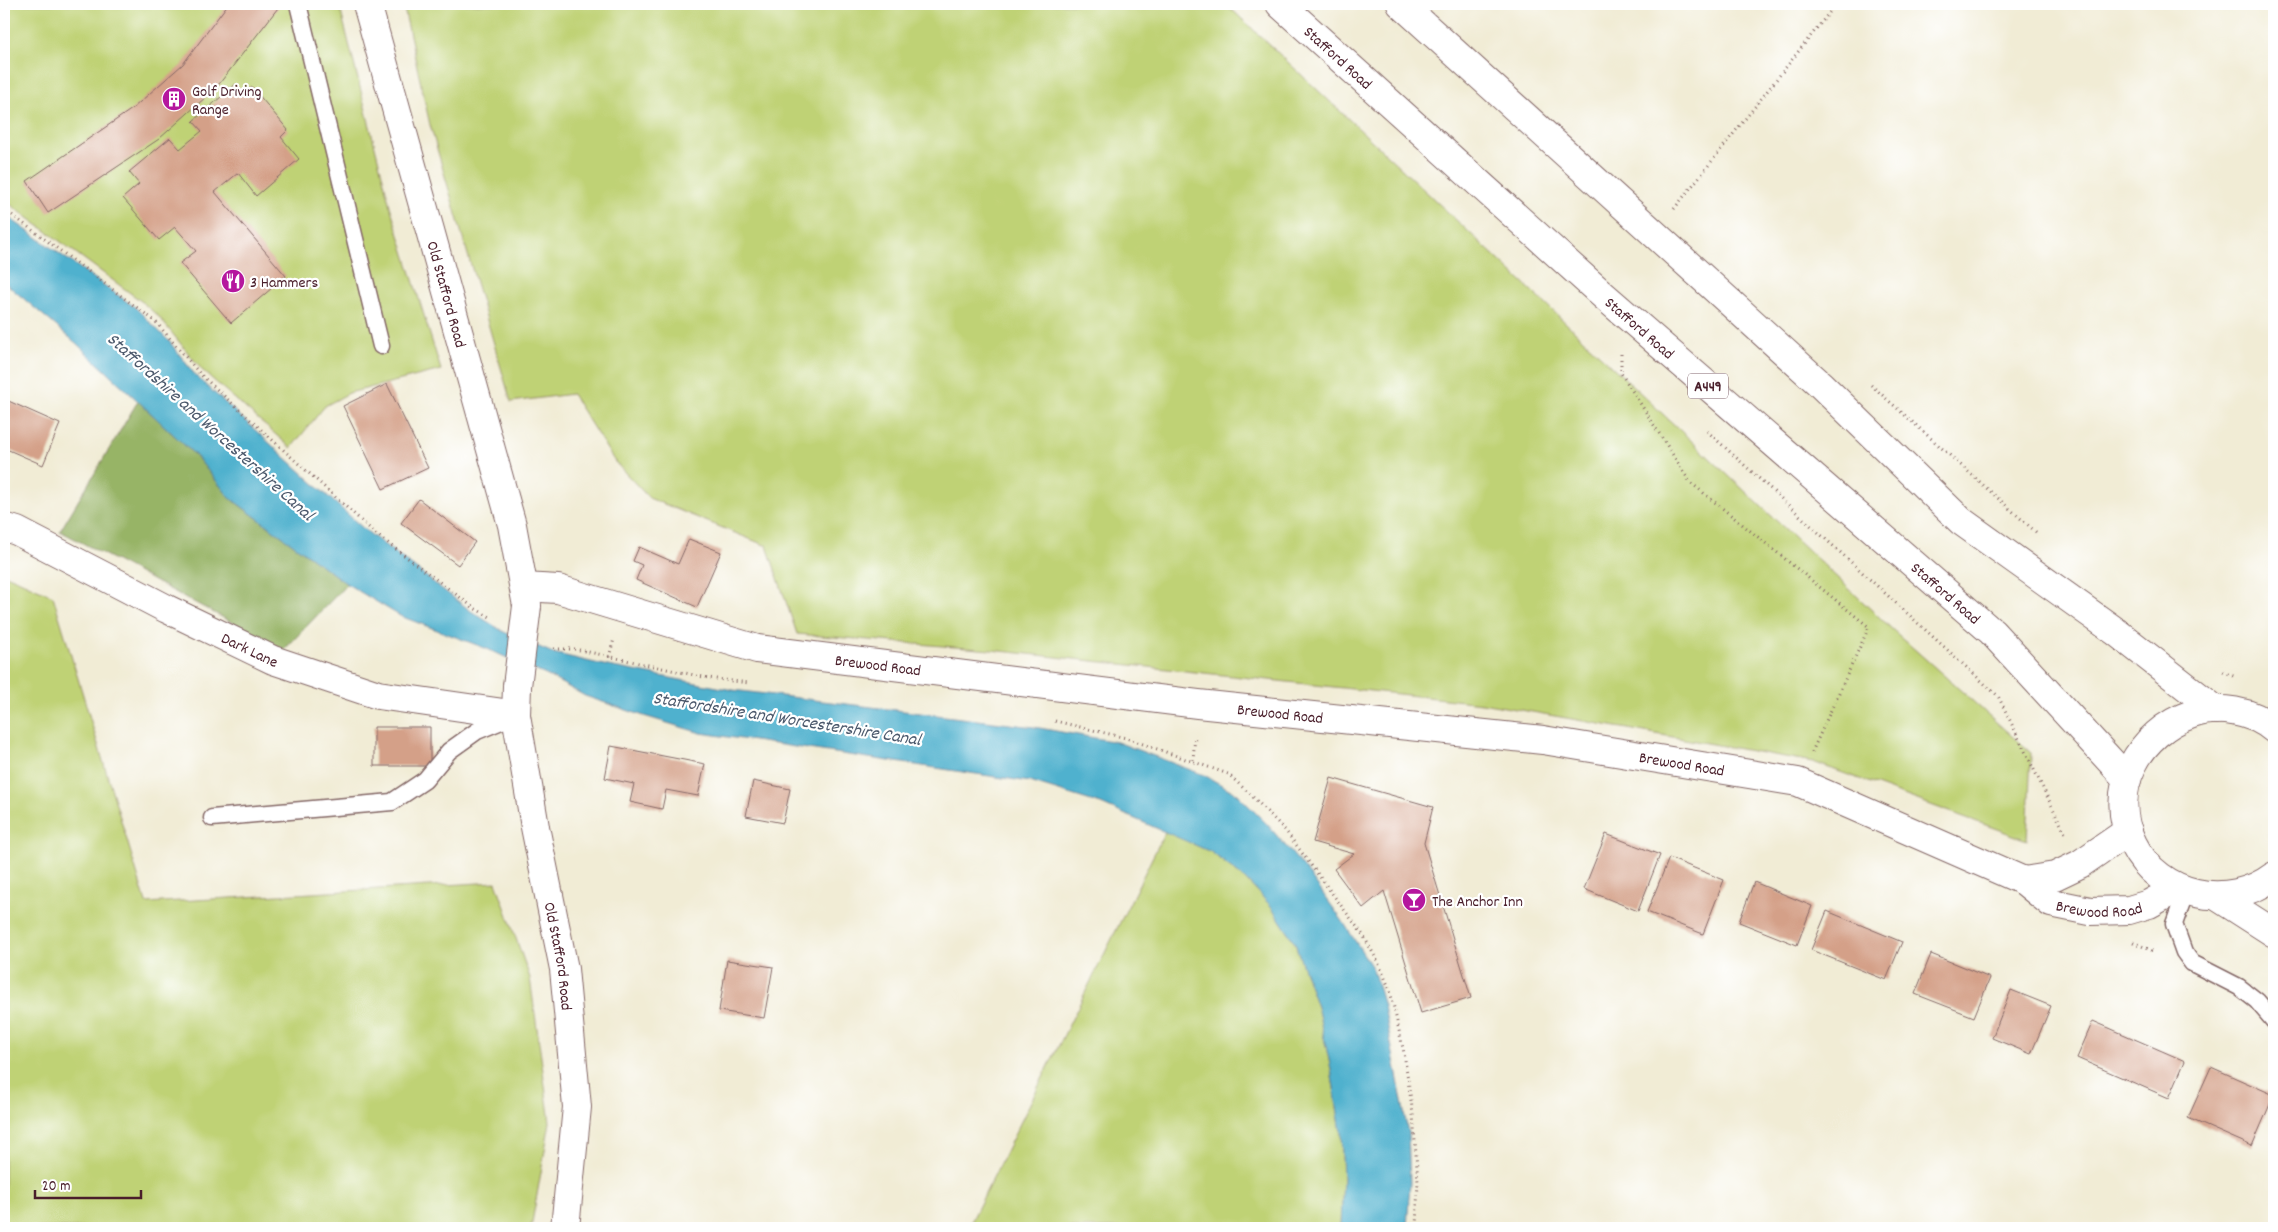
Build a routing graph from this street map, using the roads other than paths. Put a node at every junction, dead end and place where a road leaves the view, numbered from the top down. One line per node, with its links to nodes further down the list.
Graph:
1 (298, 4): 5 (lane)
2 (367, 4): 7 (main road, Old Stafford Road)
3 (1280, 4): 11 (main road, Stafford Road / A449)
4 (1401, 4): 8 (main road)
5 (381, 346)
6 (4, 527): 9 (main road, Dark Lane)
7 (526, 597): 9 (main road, Old Stafford Road, bridge); 15 (main road, Brewood Road)
8 (2216, 710): 10 (main road); 11 (main road)
9 (516, 715): 12 (lane); 20 (main road, Old Stafford Road)
10 (2274, 729)
11 (2127, 779): 13 (main road)
12 (212, 818)
13 (2128, 831): 15 (main road, Brewood Road); 16 (main road)
14 (2274, 876): 17 (main road)
15 (2024, 881): 16 (main road, Brewood Road)
16 (2182, 890): 17 (main road); 19 (lane)
17 (2218, 897): 18 (main road)
18 (2274, 933)
19 (2274, 1021)
20 (565, 1228)

